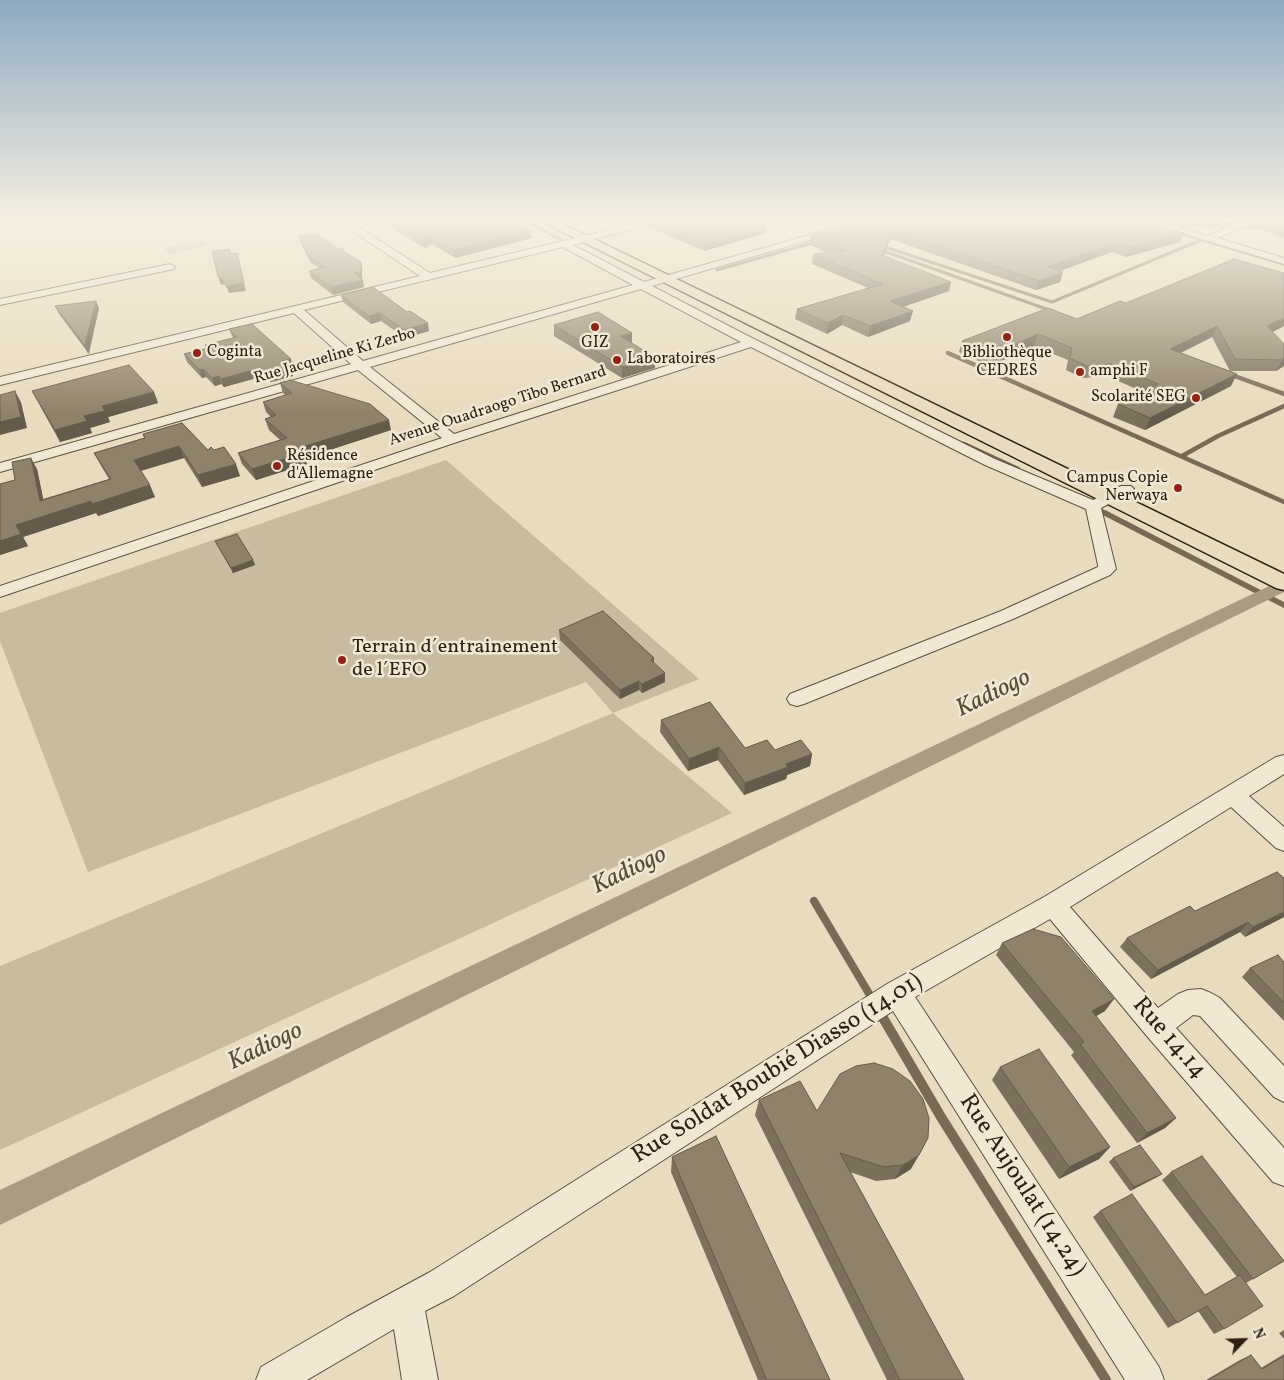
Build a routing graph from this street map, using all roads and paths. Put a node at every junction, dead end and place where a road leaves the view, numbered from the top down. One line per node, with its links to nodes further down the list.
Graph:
1 (71, 286): 6 (street)
2 (390, 286): 7 (street)
3 (642, 286): 9 (street, Rue Jacqueline Ki Zerbo)
4 (643, 286): 8 (street)
5 (689, 286): 13 (main road)
6 (0, 302)
7 (296, 309): 9 (street); 10 (street)
8 (751, 343): 11 (street, Avenue Ouadraogo Tibo Bernard); 14 (street)
9 (361, 366): 11 (street); 12 (street, Rue Jacqueline Ki Zerbo)
10 (0, 381)
11 (452, 439): 18 (street, Avenue Ouadraogo Tibo Bernard)
12 (0, 468)
13 (1118, 493): 14 (street); 15 (main road)
14 (1093, 506): 19 (street)
15 (1252, 558): 16 (main road); 17 (main road)
16 (1284, 565)
17 (1284, 583)
18 (0, 592)
19 (796, 699)
20 (1284, 763): 21 (street, Rue Soldat Boubié Diasso (14.01))
21 (1233, 796): 22 (street); 23 (street, Rue Soldat Boubié Diasso (14.01))
22 (1284, 841)
23 (1053, 905): 24 (street, Rue Soldat Boubié Diasso (14.01)); 25 (street, Rue 14.14)
24 (897, 993): 28 (street, Rue Soldat Boubié Diasso (14.01)); 31 (street, Rue Aujoulat (14.24))
25 (1156, 1026): 26 (street); 27 (street, Rue 14.14)
26 (1284, 1087)
27 (1284, 1171)
28 (407, 1304): 29 (street, Rue Soldat Boubié Diasso (14.01)); 30 (street)
29 (274, 1380)
30 (420, 1380)
31 (1146, 1380)

